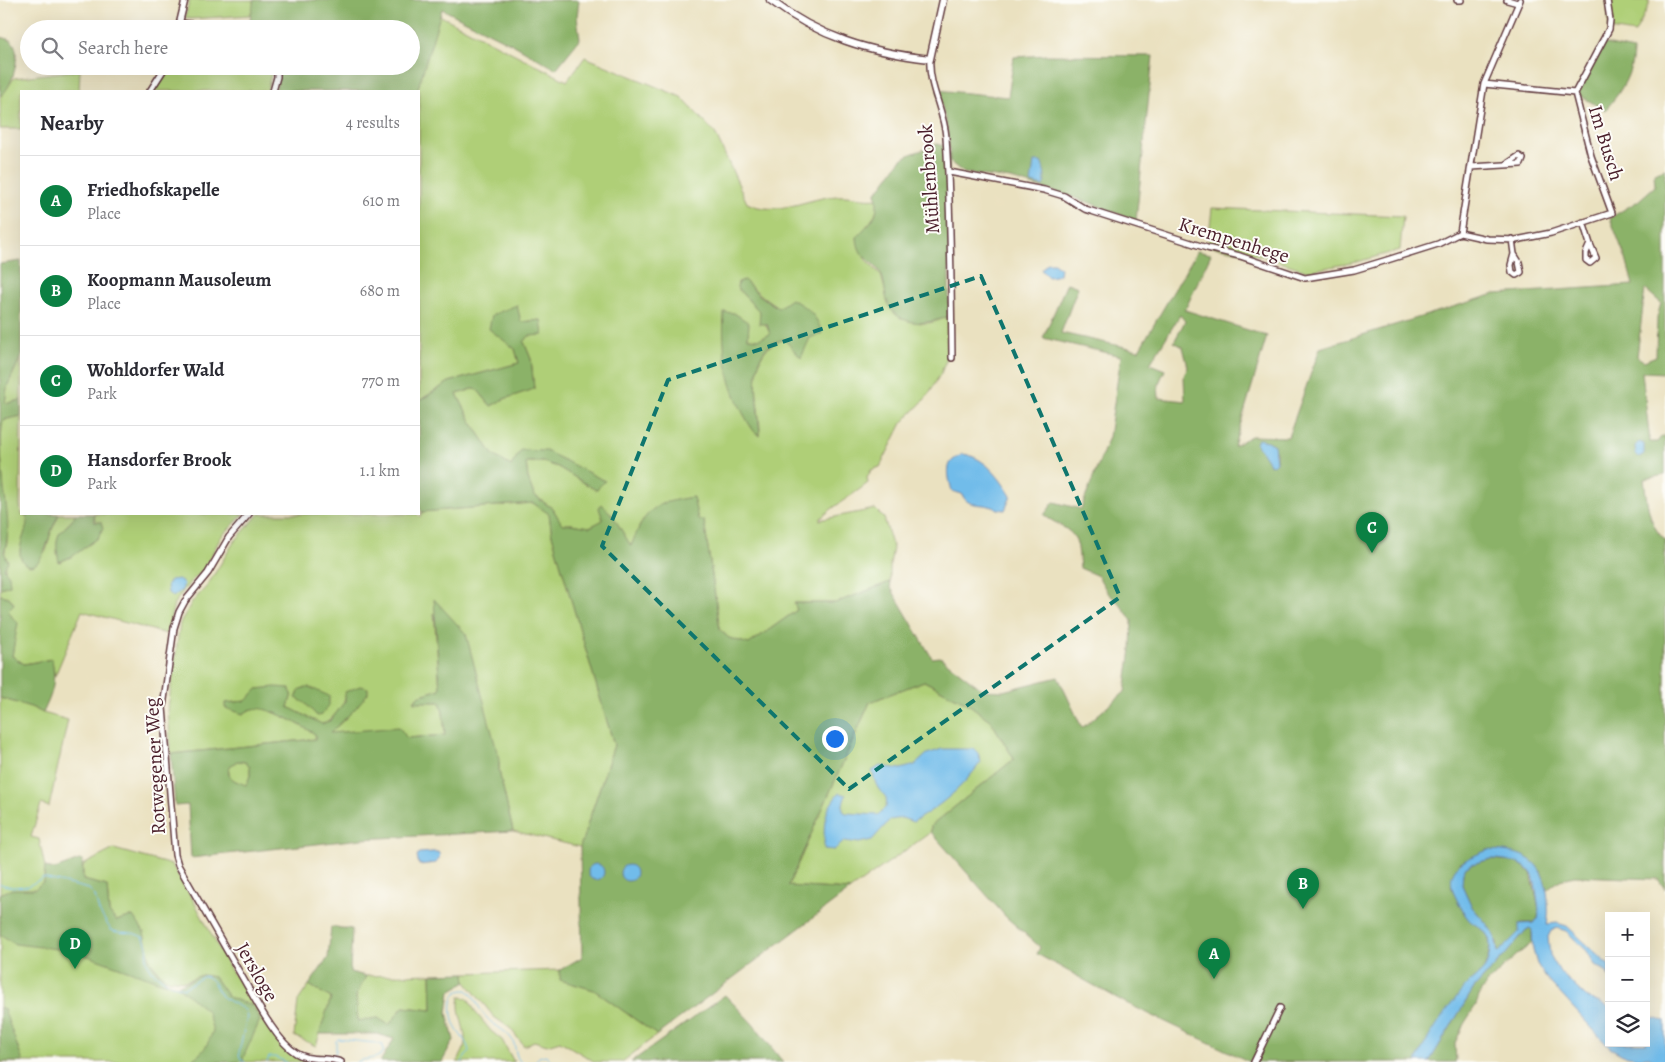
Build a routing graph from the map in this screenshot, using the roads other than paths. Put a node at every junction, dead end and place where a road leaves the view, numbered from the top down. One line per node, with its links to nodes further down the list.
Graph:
1 (185, 0): 9 (street)
2 (770, 0): 10 (street)
3 (943, 0): 10 (street, Mühlenbrook)
4 (1457, 0): 5 (street)
5 (1461, 0)
6 (1507, 0): 8 (street)
7 (1607, 0): 16 (street, Im Busch)
8 (1519, 2): 13 (street)
9 (180, 20)
10 (930, 59): 19 (street, Mühlenbrook)
11 (160, 75): 14 (street)
12 (277, 75): 15 (street)
13 (1484, 84): 16 (street); 18 (street)
14 (151, 90)
15 (273, 90)
16 (1575, 93): 20 (street, Im Busch)
17 (1507, 164): 18 (street)
18 (1471, 167): 21 (street)
19 (948, 172): 21 (street, Krempenhege); 25 (street, Mühlenbrook)
20 (1583, 222): 22 (street); 23 (street)
21 (1460, 233): 22 (street)
22 (1512, 240): 24 (street)
23 (1590, 244)
24 (1514, 254)
25 (952, 358)
26 (248, 515): 27 (street, Rotwegener Weg)
27 (176, 860): 29 (street, Jersloge)
28 (1280, 1008): 30 (street)
29 (338, 1061)
30 (1254, 1062)

